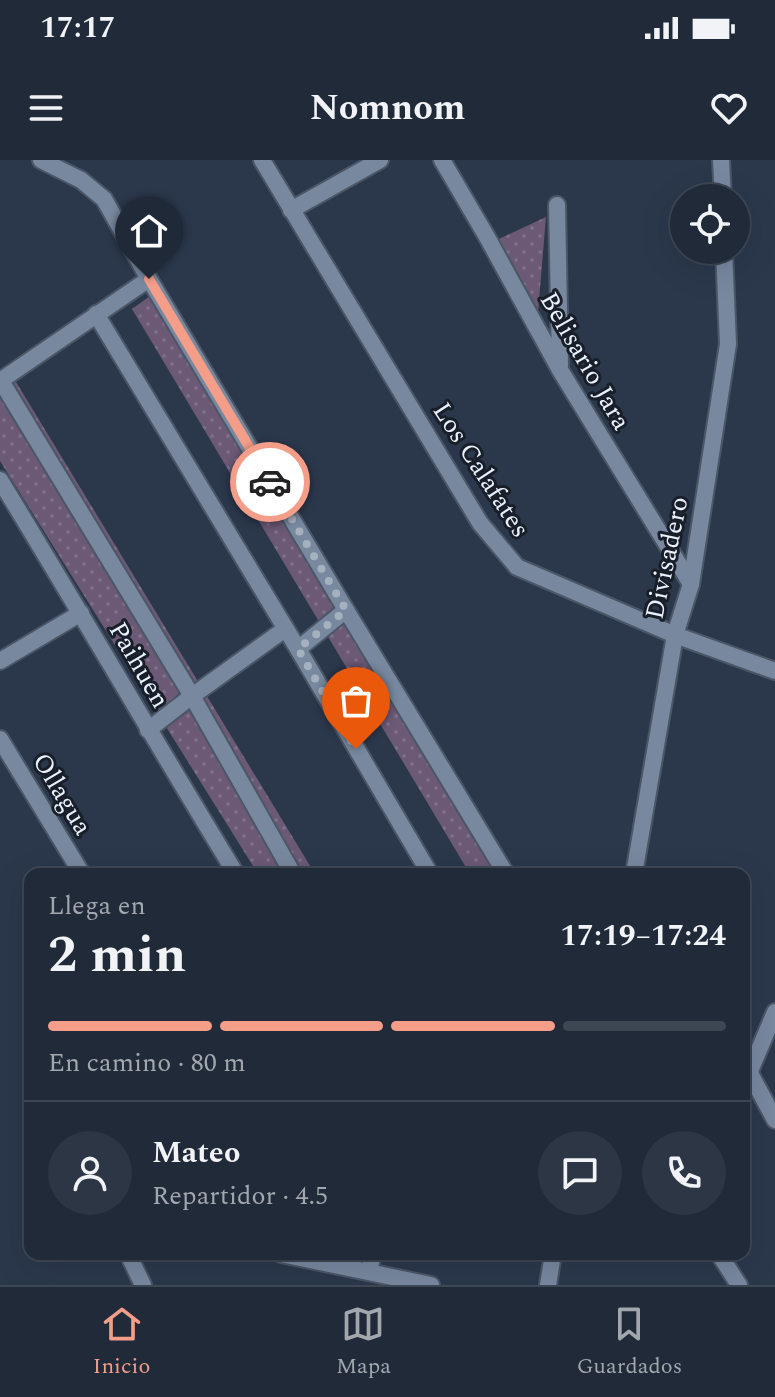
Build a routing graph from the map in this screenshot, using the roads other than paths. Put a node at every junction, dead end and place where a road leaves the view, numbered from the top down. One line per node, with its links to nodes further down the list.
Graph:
1 (41, 160): 10 (street)
2 (262, 160): 8 (street, Los Calafates)
3 (380, 160): 8 (street)
4 (442, 160): 12 (street, Belisario Jara)
5 (721, 160): 6 (street)
6 (722, 184)
7 (557, 205): 12 (street)
8 (291, 210): 19 (street, Los Calafates)
9 (725, 264): 15 (street, Divisadero)
10 (149, 279): 11 (street); 16 (street)
11 (96, 314): 13 (street); 18 (street)
12 (560, 370): 15 (street, Belisario Jara)
13 (1, 381): 23 (street)
14 (0, 480): 17 (street, Paihuen)
15 (691, 584): 19 (street, Divisadero)
16 (346, 610): 20 (street); 30 (street)
17 (81, 613): 21 (street); 24 (street, Paihuen)
18 (285, 629): 20 (street); 23 (street)
19 (675, 635): 22 (street, Los Calafates); 31 (street, Divisadero)
20 (298, 649): 29 (street)
21 (0, 661)
22 (775, 671)
23 (192, 696): 24 (street); 28 (street)
24 (148, 730): 27 (street, Paihuen)
25 (0, 739): 26 (street, Ollagua)
26 (78, 868)
27 (232, 868)
28 (290, 868)
29 (426, 868)
30 (502, 868)
31 (635, 868)
32 (775, 1012): 33 (street)
33 (750, 1061)
34 (750, 1073): 35 (street)
35 (775, 1120)
36 (131, 1260): 42 (street)
37 (312, 1260): 41 (street)
38 (372, 1260): 41 (street)
39 (552, 1260): 44 (street)
40 (723, 1260): 45 (street)
41 (369, 1271): 43 (street)
42 (143, 1285)
43 (431, 1285)
44 (548, 1285)
45 (739, 1285)

